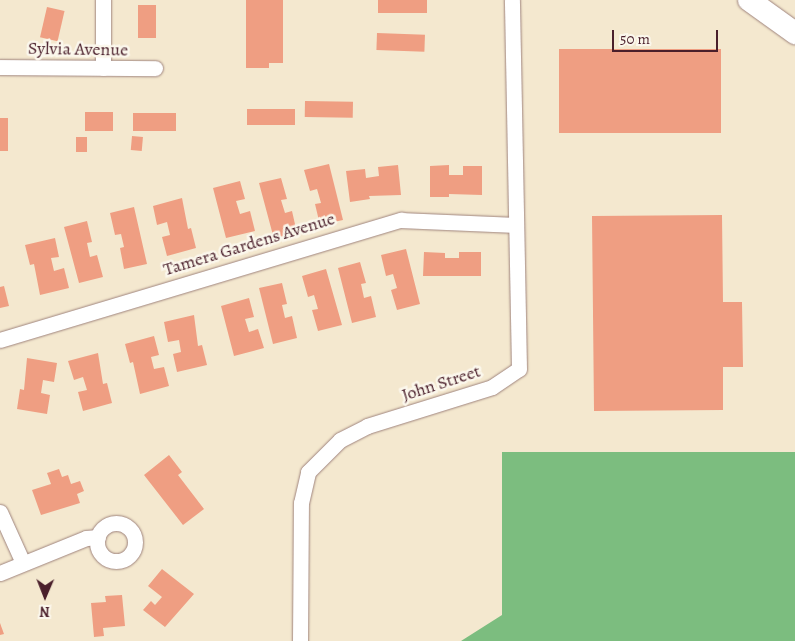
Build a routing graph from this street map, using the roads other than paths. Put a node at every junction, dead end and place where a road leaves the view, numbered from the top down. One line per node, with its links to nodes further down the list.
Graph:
1 (103, 0): 6 (street)
2 (512, 0): 8 (street, John Street)
3 (749, 0): 4 (highway)
4 (795, 33)
5 (0, 67): 6 (street, Sylvia Avenue)
6 (103, 68): 7 (street, Sylvia Avenue)
7 (155, 68)
8 (515, 225): 9 (street, Tamera Gardens Avenue); 14 (street, John Street)
9 (0, 340)
10 (0, 512): 12 (street)
11 (98, 537): 12 (street)
12 (23, 563): 13 (street)
13 (0, 573)
14 (300, 641)

